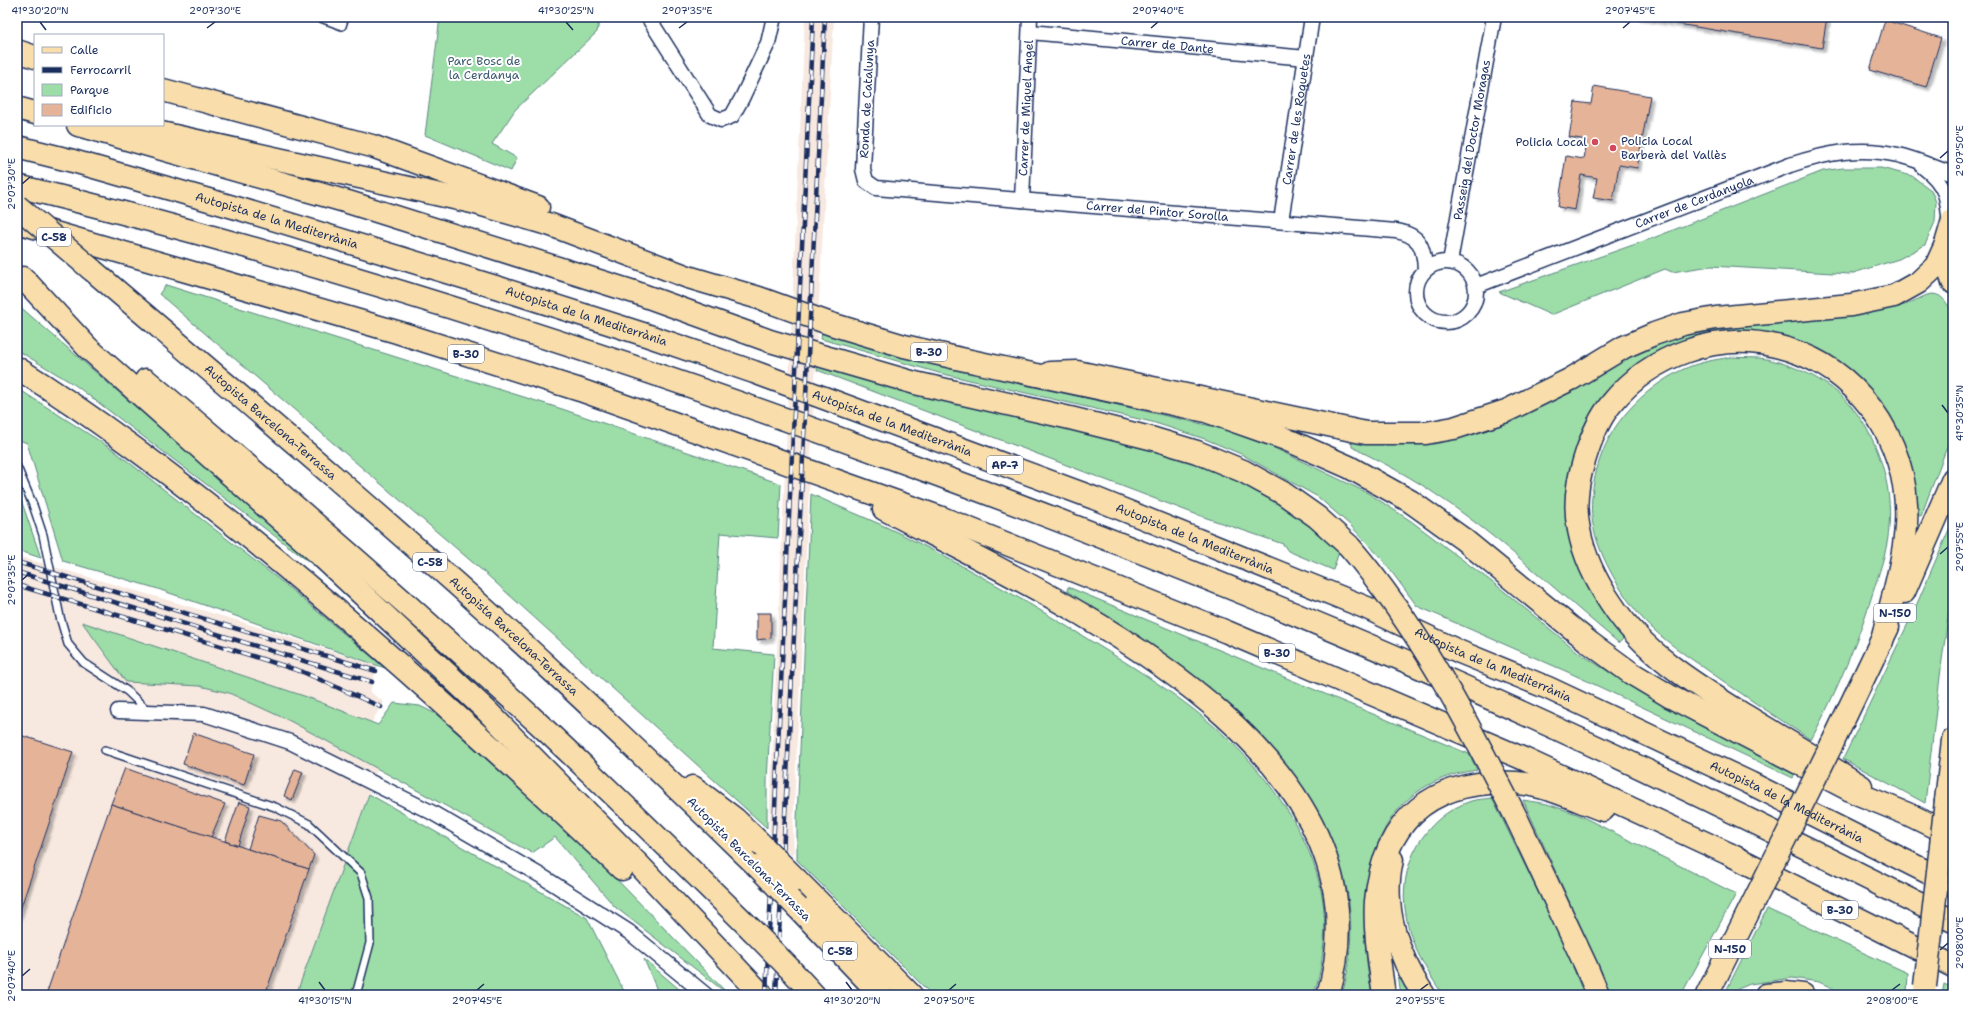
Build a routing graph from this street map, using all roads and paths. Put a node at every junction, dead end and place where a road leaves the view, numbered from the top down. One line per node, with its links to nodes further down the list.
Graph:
1 (318, 17): 2 (lane)
2 (345, 17)
3 (648, 17): 4 (street)
4 (774, 17)
5 (871, 17): 23 (street, Ronda de Catalunya)
6 (1030, 17): 9 (street, Carrer de Miquel Angel)
7 (1312, 17): 12 (street, Carrer de les Roquetes)
8 (1494, 17): 32 (street, Passeig del Doctor Moragas)
9 (1030, 32): 12 (street, Carrer de Dante); 25 (street, Carrer de Miquel Angel)
10 (17, 51): 11 (main road)
11 (34, 57)
12 (1306, 58): 27 (street, Carrer de les Roquetes)
13 (164, 90): 37 (main road)
14 (17, 103): 15 (main road)
15 (34, 106)
16 (17, 108): 17 (main road)
17 (34, 113)
18 (82, 126): 67 (main road, bridge)
19 (130, 126): 37 (main road, B-30)
20 (17, 147): 53 (main road, Autopista de la Mediterrània / AP-7)
21 (1918, 163): 22 (street, Carrer de Cerdanyola); 30 (street, Carrer de Cerdanyola); 36 (street, Carrer de Cerdanyola)
22 (1953, 174)
23 (866, 181): 25 (street, Carrer del Pintor Sorolla)
24 (17, 186): 54 (main road, AP-7)
25 (1022, 200): 27 (street, Carrer del Pintor Sorolla)
26 (17, 206): 44 (main road, Autopista Barcelona-Terrassa / C-58, bridge)
27 (1281, 221): 33 (street, Carrer del Pintor Sorolla)
28 (17, 222): 31 (main road)
29 (17, 230): 31 (main road, B-30)
30 (1950, 230): 35 (main road); 39 (main road)
31 (109, 248): 41 (main road, B-30)
32 (1450, 262): 33 (street); 36 (street)
33 (1425, 270): 36 (street)
34 (20, 275): 56 (main road); 61 (main road, bridge)
35 (1953, 282)
36 (1476, 286)
37 (759, 298): 39 (main road, B-30)
38 (17, 368): 56 (main road)
39 (1029, 374): 49 (main road, B-30)
40 (17, 468): 46 (lane)
41 (818, 474): 52 (main road, B-30); 64 (main road)
42 (1953, 479): 43 (main road, N-150)
43 (1882, 641): 49 (main road); 57 (main road, N-150, bridge)
44 (594, 709): 62 (main road, Autopista Barcelona-Terrassa / C-58, bridge); 63 (main road, bridge)
45 (118, 711): 46 (street)
46 (149, 712): 60 (street)
47 (1953, 740): 58 (main road, bridge)
48 (105, 750): 59 (lane)
49 (1910, 815): 51 (main road, B-30)
50 (1406, 821): 52 (main road); 65 (main road); 66 (main road)
51 (1953, 836)
52 (1727, 853): 55 (main road, B-30)
53 (1953, 885)
54 (1953, 921)
55 (1953, 966)
56 (753, 991)
57 (1708, 991)
58 (1925, 991)
59 (356, 995)
60 (706, 995)
61 (814, 995)
62 (881, 995)
63 (911, 995)
64 (1328, 995)
65 (1384, 995)
66 (1424, 995)
67 (1598, 995)
68 (1766, 995): 69 (main road)
69 (1803, 995)

